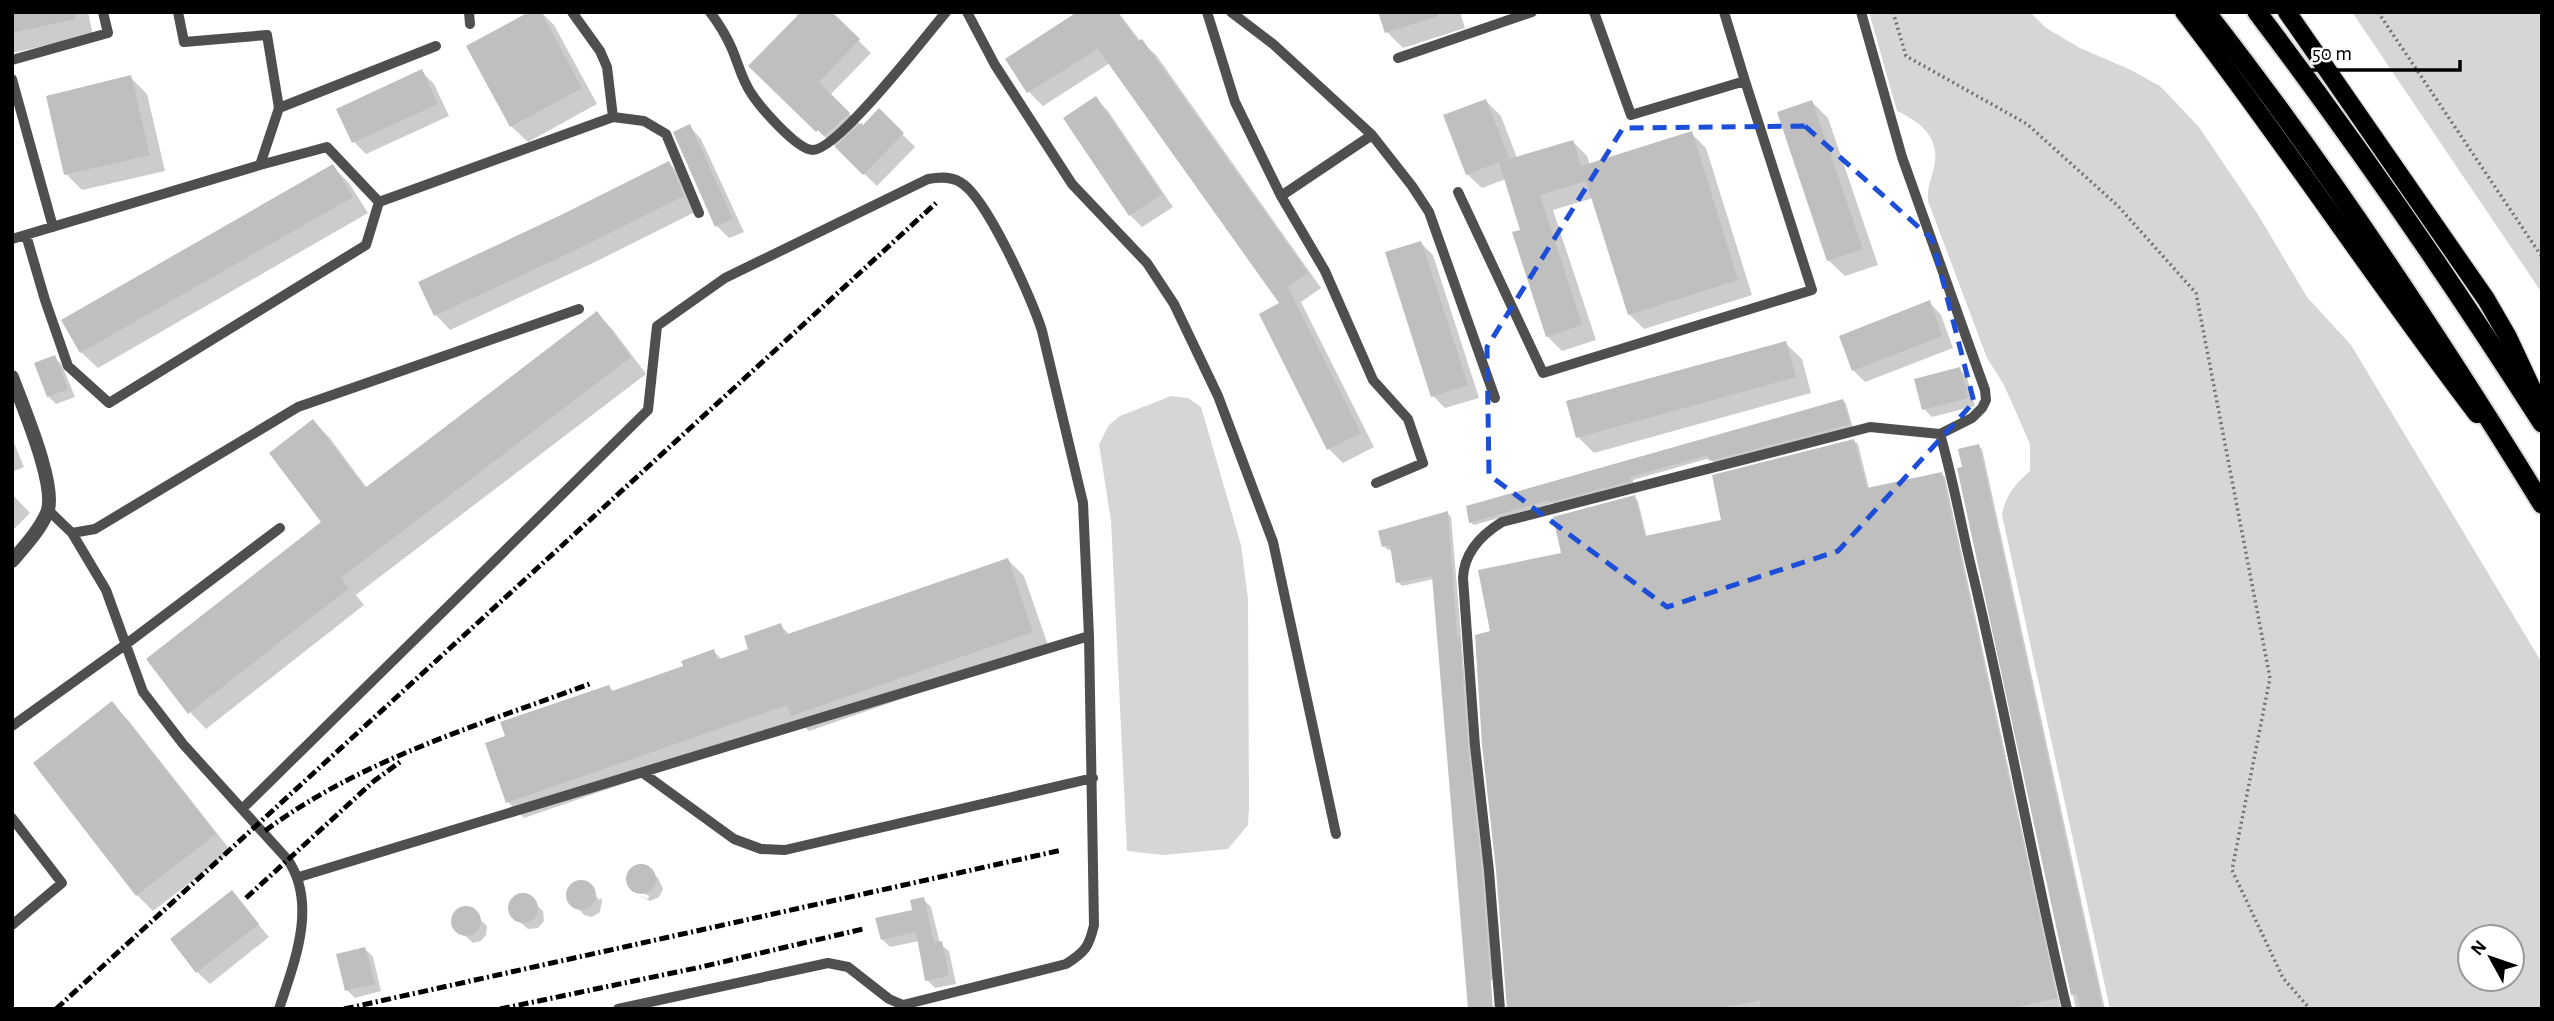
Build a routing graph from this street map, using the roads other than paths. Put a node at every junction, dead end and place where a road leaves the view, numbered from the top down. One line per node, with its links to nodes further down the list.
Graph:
1 (103, 12): 21 (lane)
2 (178, 12): 24 (lane)
3 (469, 12): 18 (lane)
4 (572, 12): 25 (lane)
5 (710, 12): 6 (lane)
6 (946, 12)
7 (967, 12): 55 (lane)
8 (1206, 12): 29 (lane)
9 (1231, 12): 26 (lane)
10 (1532, 12): 20 (lane)
11 (1594, 12): 23 (lane)
12 (1724, 12): 23 (lane)
13 (1861, 12): 40 (lane)
14 (2184, 12): 41 (main road)
15 (2206, 12): 41 (highway)
16 (2257, 12): 39 (highway)
17 (2287, 12): 38 (main road)
18 (470, 24)
19 (436, 46): 24 (lane)
20 (1398, 58)
21 (12, 60)
22 (12, 79): 32 (lane)
23 (1745, 81): 28 (lane)
24 (279, 108): 27 (lane)
25 (613, 117): 30 (lane); 31 (lane)
26 (1372, 135): 29 (lane); 37 (lane)
27 (260, 165): 30 (lane); 32 (lane)
28 (1458, 192)
29 (1281, 197): 42 (lane)
30 (379, 202): 33 (lane)
31 (699, 213)
32 (53, 227): 33 (lane)
33 (26, 235): 34 (lane)
34 (12, 239)
35 (579, 309): 46 (lane)
36 (12, 377): 44 (street)
37 (1495, 398)
38 (2542, 410)
39 (2542, 423)
40 (1940, 434): 60 (lane); 61 (lane)
41 (2527, 479): 43 (highway)
42 (1376, 483)
43 (2542, 504)
44 (48, 510): 46 (lane); 47 (street)
45 (279, 528): 49 (lane)
46 (72, 533): 49 (lane)
47 (12, 561)
48 (1089, 636): 51 (lane); 52 (lane); 53 (lane)
49 (125, 645): 50 (lane); 53 (lane)
50 (12, 726)
51 (643, 773): 52 (lane); 56 (lane)
52 (1093, 778): 59 (lane)
53 (242, 809): 56 (lane)
54 (12, 818): 57 (lane)
55 (1336, 834)
56 (299, 877): 58 (lane)
57 (12, 925)
58 (279, 1009)
59 (618, 1009)
60 (1500, 1009)
61 (2067, 1009)

